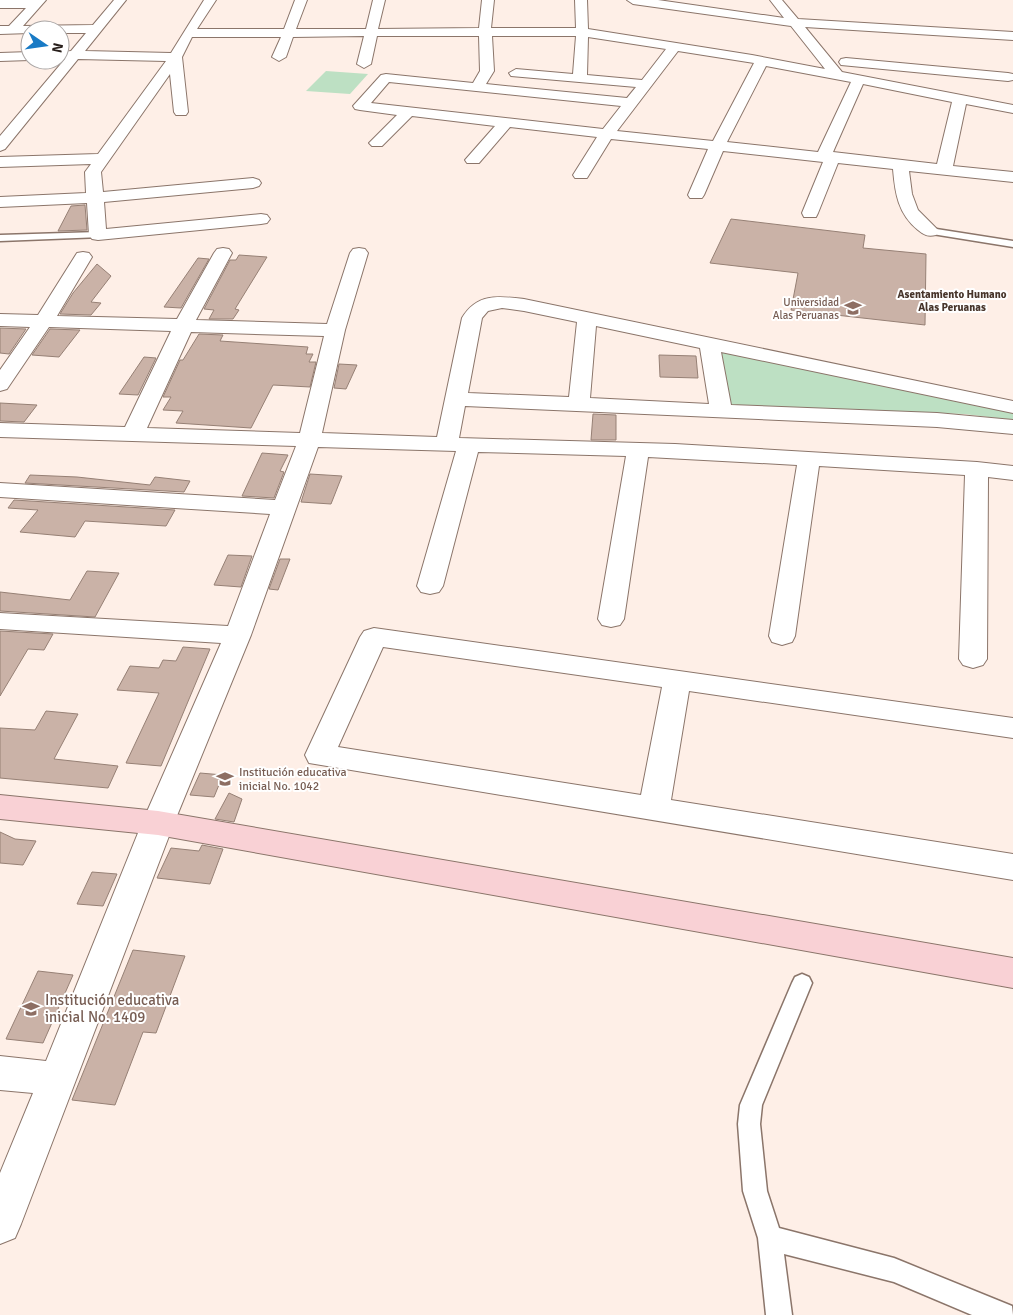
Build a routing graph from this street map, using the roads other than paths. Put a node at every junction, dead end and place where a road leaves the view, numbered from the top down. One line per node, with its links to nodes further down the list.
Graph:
1 (120, 0): 16 (street)
2 (210, 0): 22 (street)
3 (301, 0): 19 (street)
4 (379, 0): 20 (street)
5 (488, 0): 18 (street)
6 (581, 0): 21 (street)
7 (633, 0): 13 (street)
8 (708, 0): 13 (street)
9 (776, 0): 12 (street)
10 (39, 2): 11 (street); 17 (street)
11 (0, 4)
12 (784, 11): 14 (street); 23 (street)
13 (717, 12): 14 (street); 15 (street)
14 (795, 23): 23 (street); 35 (street)
15 (727, 26)
16 (97, 29): 17 (street); 29 (street)
17 (6, 30)
18 (485, 31): 20 (street); 21 (street); 37 (street)
19 (290, 32): 20 (street); 22 (street); 32 (street)
20 (372, 32): 36 (street)
21 (582, 32): 26 (street); 39 (street)
22 (188, 33): 33 (street)
23 (916, 34): 24 (street)
24 (1009, 36): 27 (street)
25 (743, 46): 34 (street)
26 (675, 47): 34 (street); 41 (street)
27 (1007, 51)
28 (70, 55): 29 (street)
29 (75, 55): 33 (street); 53 (street)
30 (20, 56): 31 (street)
31 (0, 57)
32 (279, 57)
33 (175, 58): 48 (street); 55 (street)
34 (757, 60): 38 (street); 52 (street)
35 (825, 60): 38 (street); 43 (street)
36 (364, 64)
37 (487, 71): 39 (street); 42 (street)
38 (837, 75): 40 (street)
39 (580, 77): 41 (street)
40 (858, 80): 44 (street); 54 (street)
41 (645, 84): 45 (street)
42 (477, 87): 45 (street); 47 (street)
43 (1006, 88): 44 (street); 46 (street)
44 (960, 99): 59 (street)
45 (630, 103): 50 (street)
46 (1013, 109)
47 (409, 111): 49 (street); 51 (street)
48 (181, 112)
49 (506, 123): 50 (street); 56 (street)
50 (607, 134): 52 (street); 60 (street)
51 (377, 143)
52 (718, 145): 54 (street); 63 (street)
53 (0, 146)
54 (828, 157): 58 (street); 66 (street)
55 (101, 159): 57 (street); 64 (street)
56 (473, 160)
57 (0, 162)
58 (900, 165): 59 (street); 68 (street)
59 (944, 169): 61 (street)
60 (581, 174)
61 (1013, 177)
62 (253, 183): 64 (street)
63 (696, 195)
64 (95, 198): 65 (street); 69 (street)
65 (0, 202)
66 (810, 213)
67 (261, 219): 69 (street)
68 (930, 231): 71 (lane)
69 (98, 235): 70 (lane)
70 (0, 238)
71 (1013, 244)
72 (224, 253): 78 (street)
73 (359, 253): 79 (street)
74 (83, 256): 77 (street)
75 (587, 318): 80 (street); 82 (street); 83 (street)
76 (0, 320): 77 (street)
77 (44, 321): 78 (street); 81 (street)
78 (184, 326): 79 (street); 88 (street)
79 (335, 330): 89 (street)
80 (709, 343): 84 (street); 85 (street)
81 (0, 385)
82 (456, 399): 83 (street); 90 (street)
83 (579, 403): 85 (street)
84 (1013, 407)
85 (721, 410): 86 (street)
86 (1013, 427)
87 (0, 430): 88 (street)
88 (133, 434): 89 (street)
89 (309, 440): 90 (street); 96 (street)
90 (458, 444): 91 (street); 97 (street)
91 (638, 450): 92 (street); 98 (street)
92 (809, 459): 93 (street); 101 (street)
93 (977, 468): 94 (street); 102 (street)
94 (1013, 472)
95 (0, 490): 96 (street)
96 (284, 508): 100 (street)
97 (430, 586)
98 (612, 619)
99 (0, 621): 100 (street)
100 (238, 635): 107 (street)
101 (782, 636)
102 (973, 658)
103 (677, 680): 104 (street); 106 (street); 106 (street)
104 (1013, 728)
105 (0, 807): 107 (street)
106 (654, 809): 108 (street)
107 (158, 823): 109 (street); 112 (street)
108 (1013, 867)
109 (1013, 973)
110 (802, 983): 114 (lane)
111 (0, 1073): 112 (street)
112 (56, 1079): 113 (street)
113 (0, 1224)
114 (770, 1238): 115 (lane); 116 (lane)
115 (779, 1315)
116 (1003, 1315)

